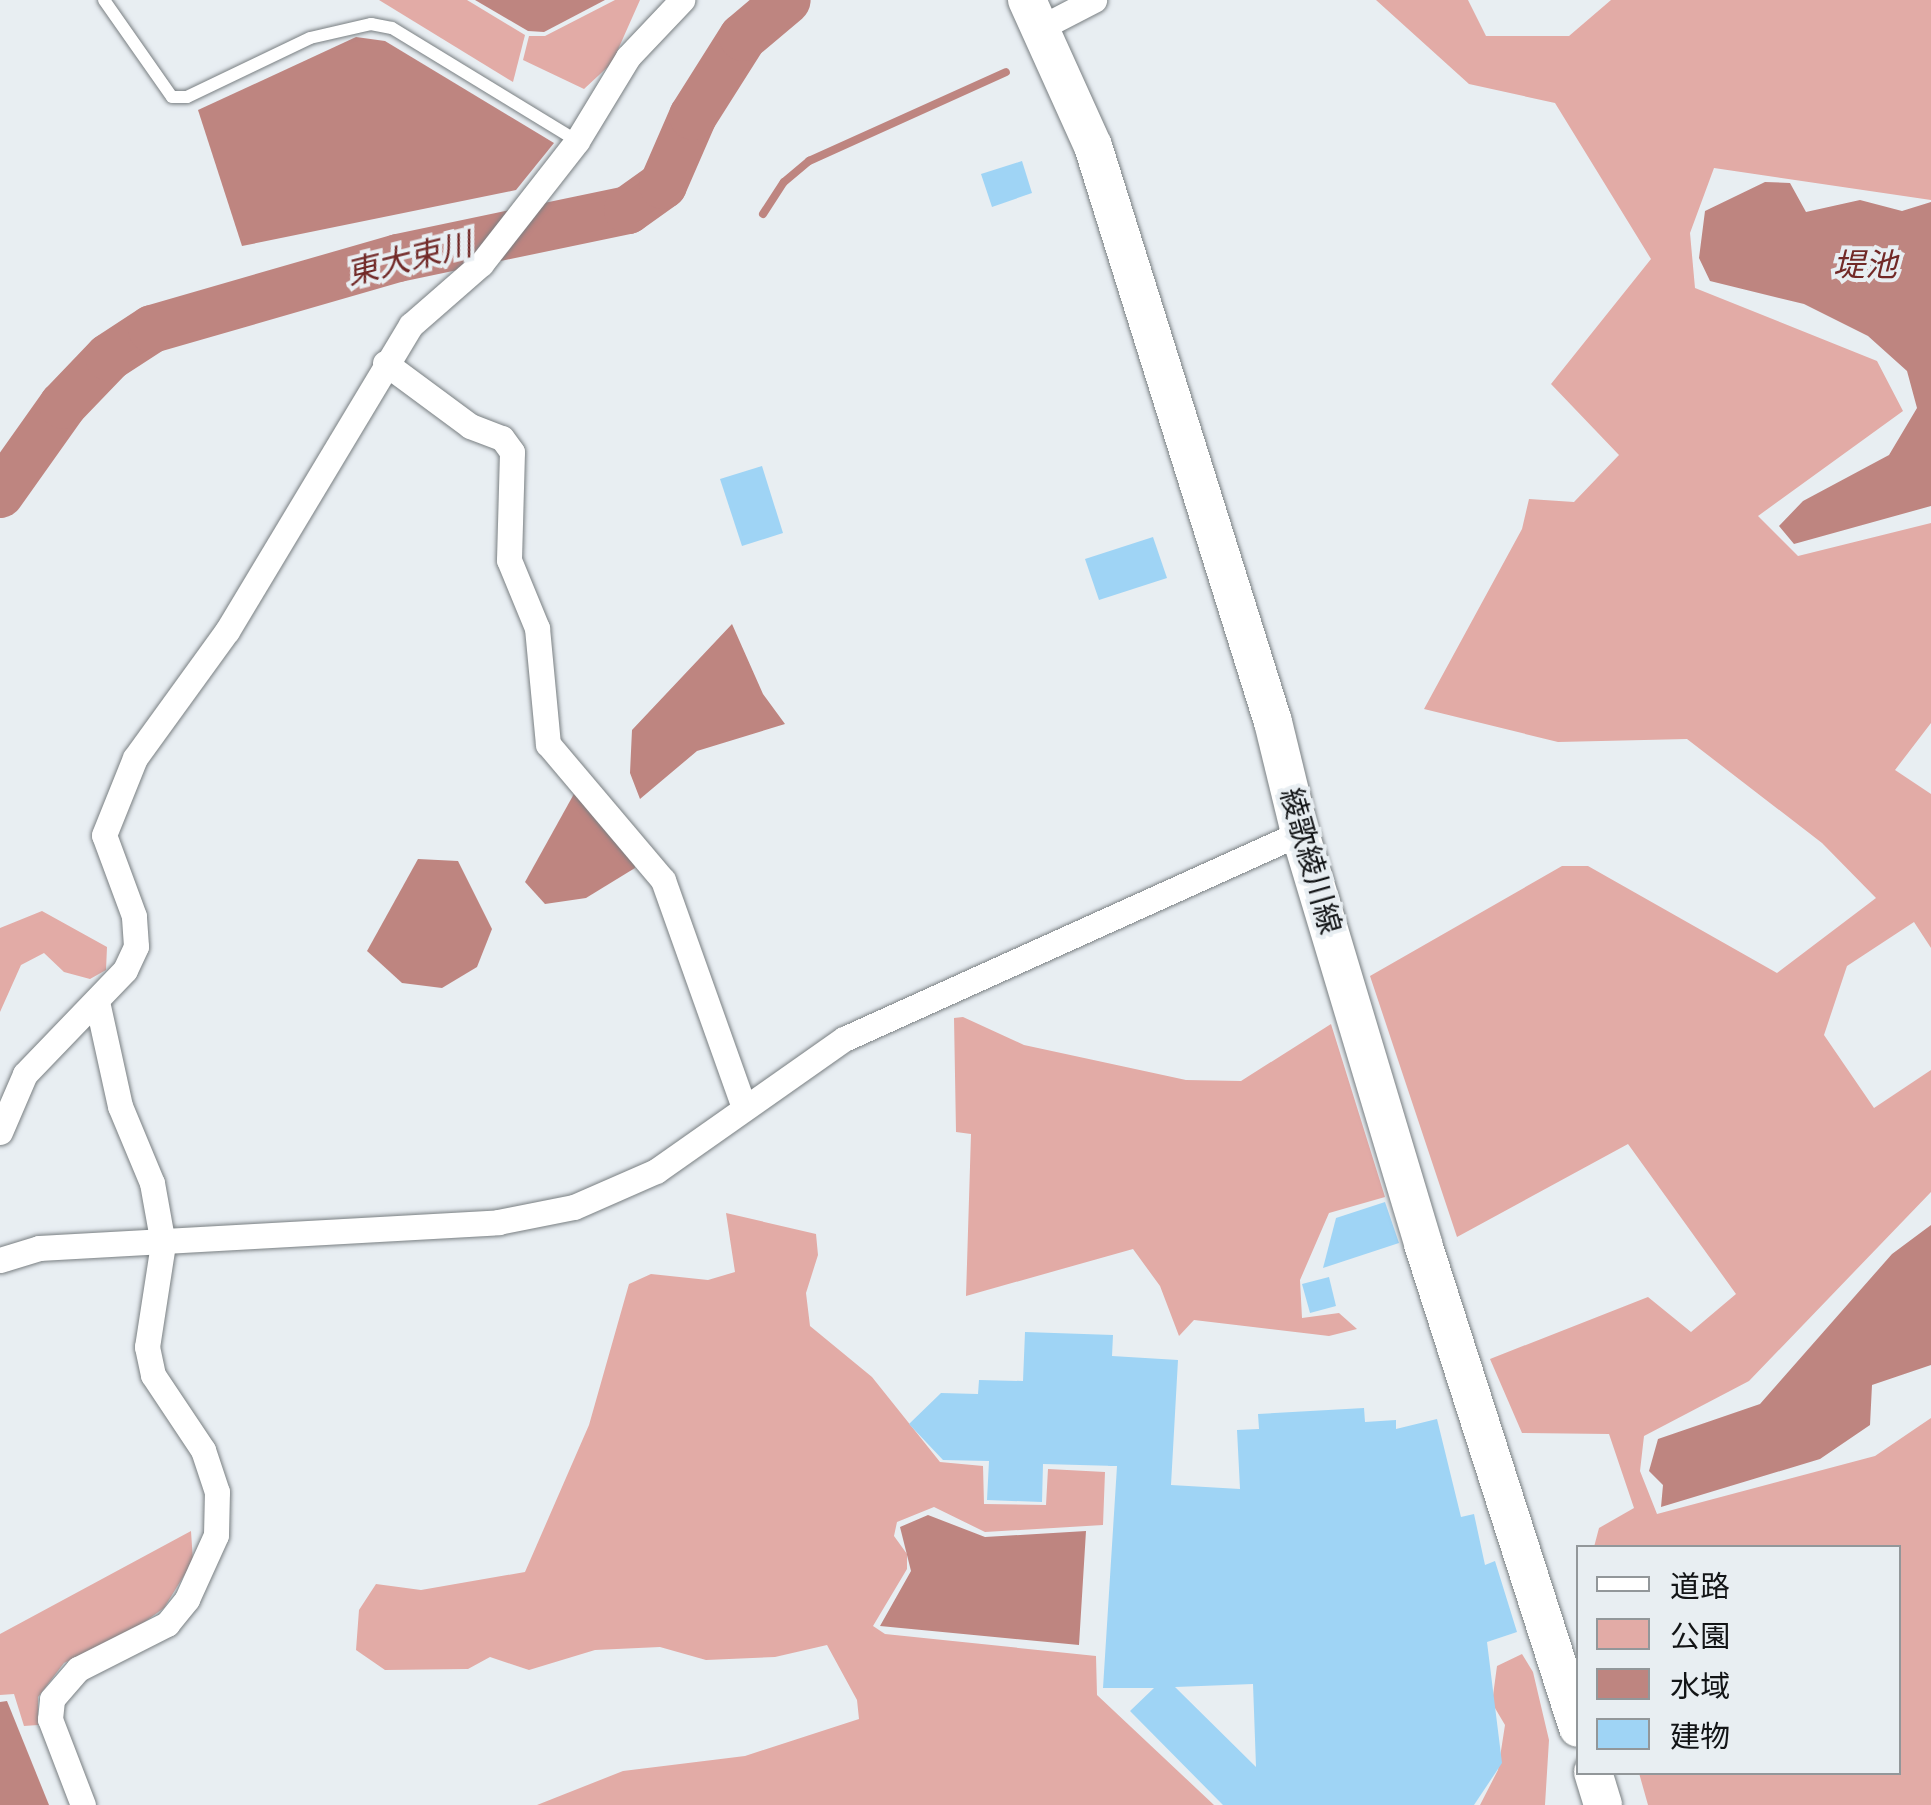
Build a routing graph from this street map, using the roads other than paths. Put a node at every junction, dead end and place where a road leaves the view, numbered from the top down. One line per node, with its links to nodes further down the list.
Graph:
1 (104, 0): 5 (lane)
2 (682, 0): 5 (street)
3 (1094, 0): 4 (street)
4 (1034, 14): 7 (main road, 綾歌綾川線)
5 (578, 141): 6 (street)
6 (385, 363): 8 (street); 9 (street)
7 (1300, 832): 9 (street); 13 (main road, 綾歌綾川線)
8 (97, 1001): 10 (street); 11 (street)
9 (744, 1108): 11 (street)
10 (0, 1132)
11 (163, 1244): 12 (street); 15 (street)
12 (0, 1260)
13 (1576, 1722)
14 (1594, 1775): 16 (main road)
15 (83, 1805)
16 (1604, 1805)

